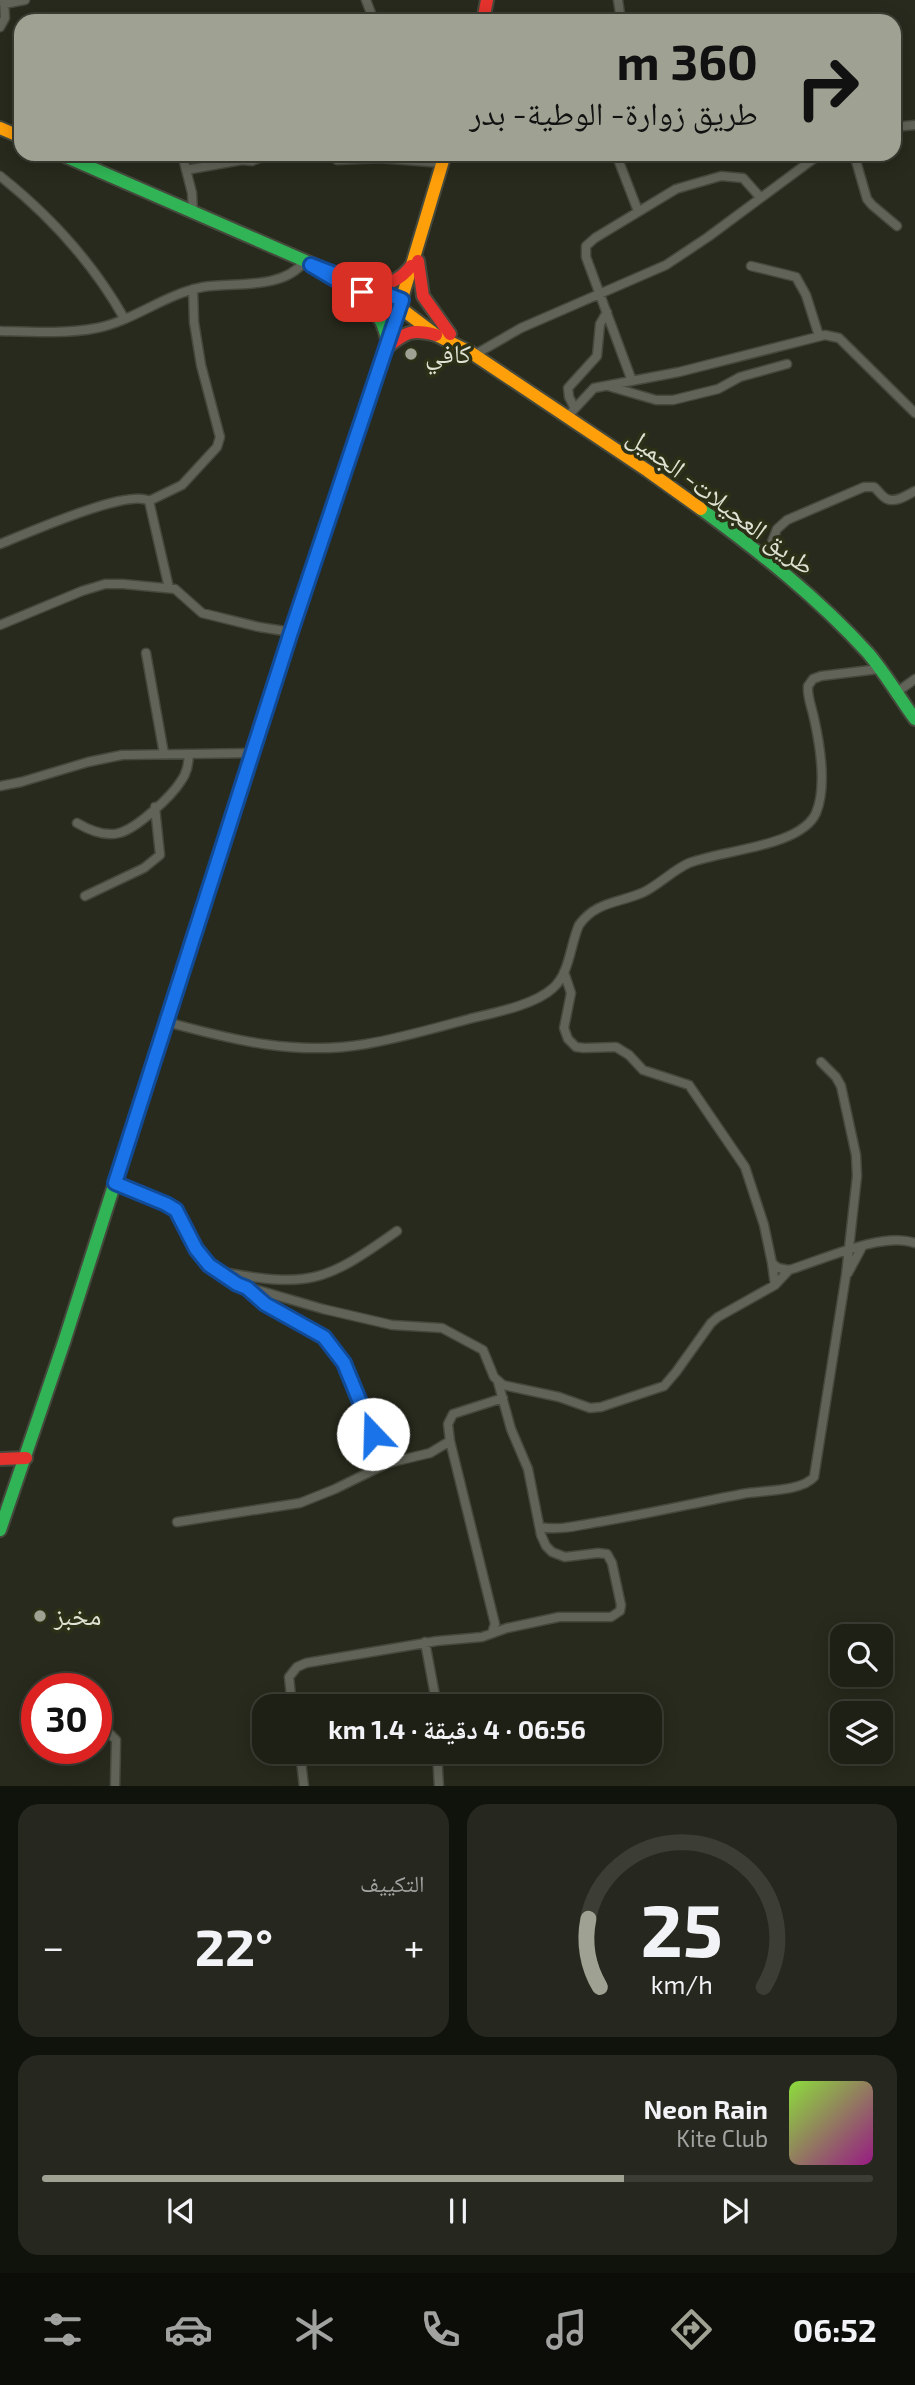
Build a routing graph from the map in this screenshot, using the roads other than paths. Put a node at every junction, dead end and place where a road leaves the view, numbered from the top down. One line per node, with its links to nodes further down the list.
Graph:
1 (25, 0): 2 (street)
2 (4, 2): 3 (street)
3 (0, 27)
4 (77, 161): 15 (main road)
5 (184, 161): 11 (street)
6 (236, 161): 11 (street)
7 (443, 161): 17 (main road)
8 (619, 161): 14 (street)
9 (810, 161): 13 (street)
10 (856, 161): 16 (street)
11 (186, 170): 15 (street)
12 (0, 176): 26 (street)
13 (760, 197): 14 (street); 23 (street)
14 (638, 211): 23 (street)
15 (194, 213): 18 (main road)
16 (897, 226)
17 (415, 256): 21 (main road); 24 (main road); 28 (main road)
18 (308, 263): 20 (main road); 21 (main road); 22 (street)
19 (751, 266): 29 (street)
20 (343, 284): 24 (main road); 30 (main road)
21 (366, 285): 24 (main road)
22 (193, 289): 26 (street); 41 (street)
23 (600, 295): 25 (street); 31 (street)
24 (400, 303): 28 (main road); 30 (main road)
25 (607, 312): 35 (street); 37 (street)
26 (124, 318): 27 (street)
27 (0, 331)
28 (443, 334): 30 (main road); 31 (main road, طريق العجيلات- الجميل)
29 (819, 336): 32 (street); 38 (street)
30 (385, 345): 46 (main road)
31 (472, 354): 39 (main road, طريق العجيلات- الجميل)
32 (731, 360): 34 (street); 35 (street)
33 (787, 364): 34 (street)
34 (740, 377): 36 (street)
35 (632, 381): 36 (street)
36 (606, 385): 37 (street)
37 (574, 407): 39 (street)
38 (915, 413)
39 (566, 418): 43 (main road, طريق العجيلات- الجميل)
40 (915, 491): 43 (street)
41 (149, 501): 42 (street); 44 (street)
42 (0, 544)
43 (766, 557): 48 (main road, طريق العجيلات- الجميل)
44 (169, 588): 45 (street); 46 (street)
45 (0, 625)
46 (291, 632): 52 (main road)
47 (146, 653): 53 (street)
48 (879, 669): 50 (main road, طريق العجيلات- الجميل); 59 (street)
49 (915, 680): 50 (street)
50 (897, 692): 51 (main road, طريق العجيلات- الجميل)
51 (915, 719)
52 (253, 753): 54 (street); 60 (main road)
53 (164, 754): 54 (street); 55 (street)
54 (189, 755): 56 (street)
55 (0, 786)
56 (155, 807): 57 (street); 58 (street)
57 (77, 824)
58 (85, 896)
59 (564, 972): 60 (street); 67 (street)
60 (167, 1022): 62 (main road)
61 (821, 1062): 66 (street)
62 (115, 1183): 69 (street); 76 (main road)
63 (397, 1231): 69 (street)
64 (915, 1244): 65 (street)
65 (862, 1247): 66 (street); 70 (street)
66 (848, 1251): 68 (street); 70 (street)
67 (772, 1263): 68 (street); 71 (street)
68 (789, 1270): 71 (street)
69 (216, 1271): 72 (street)
70 (846, 1275): 80 (street)
71 (775, 1285): 73 (street)
72 (247, 1288): 73 (street); 78 (street)
73 (498, 1382): 74 (street)
74 (503, 1398): 75 (street); 80 (street)
75 (450, 1441): 78 (street); 82 (street)
76 (26, 1458): 77 (main road); 81 (main road)
77 (0, 1459)
78 (388, 1463): 79 (street)
79 (177, 1522)
80 (540, 1527): 83 (street)
81 (0, 1530)
82 (495, 1624): 83 (street); 84 (street)
83 (507, 1628): 84 (street)
84 (492, 1633): 85 (street)
85 (425, 1642): 86 (street); 87 (street)
86 (291, 1694)
87 (435, 1694)
88 (112, 1736): 91 (street)
89 (301, 1764): 92 (street)
90 (438, 1764): 93 (street)
91 (115, 1786)
92 (304, 1786)
93 (439, 1786)

